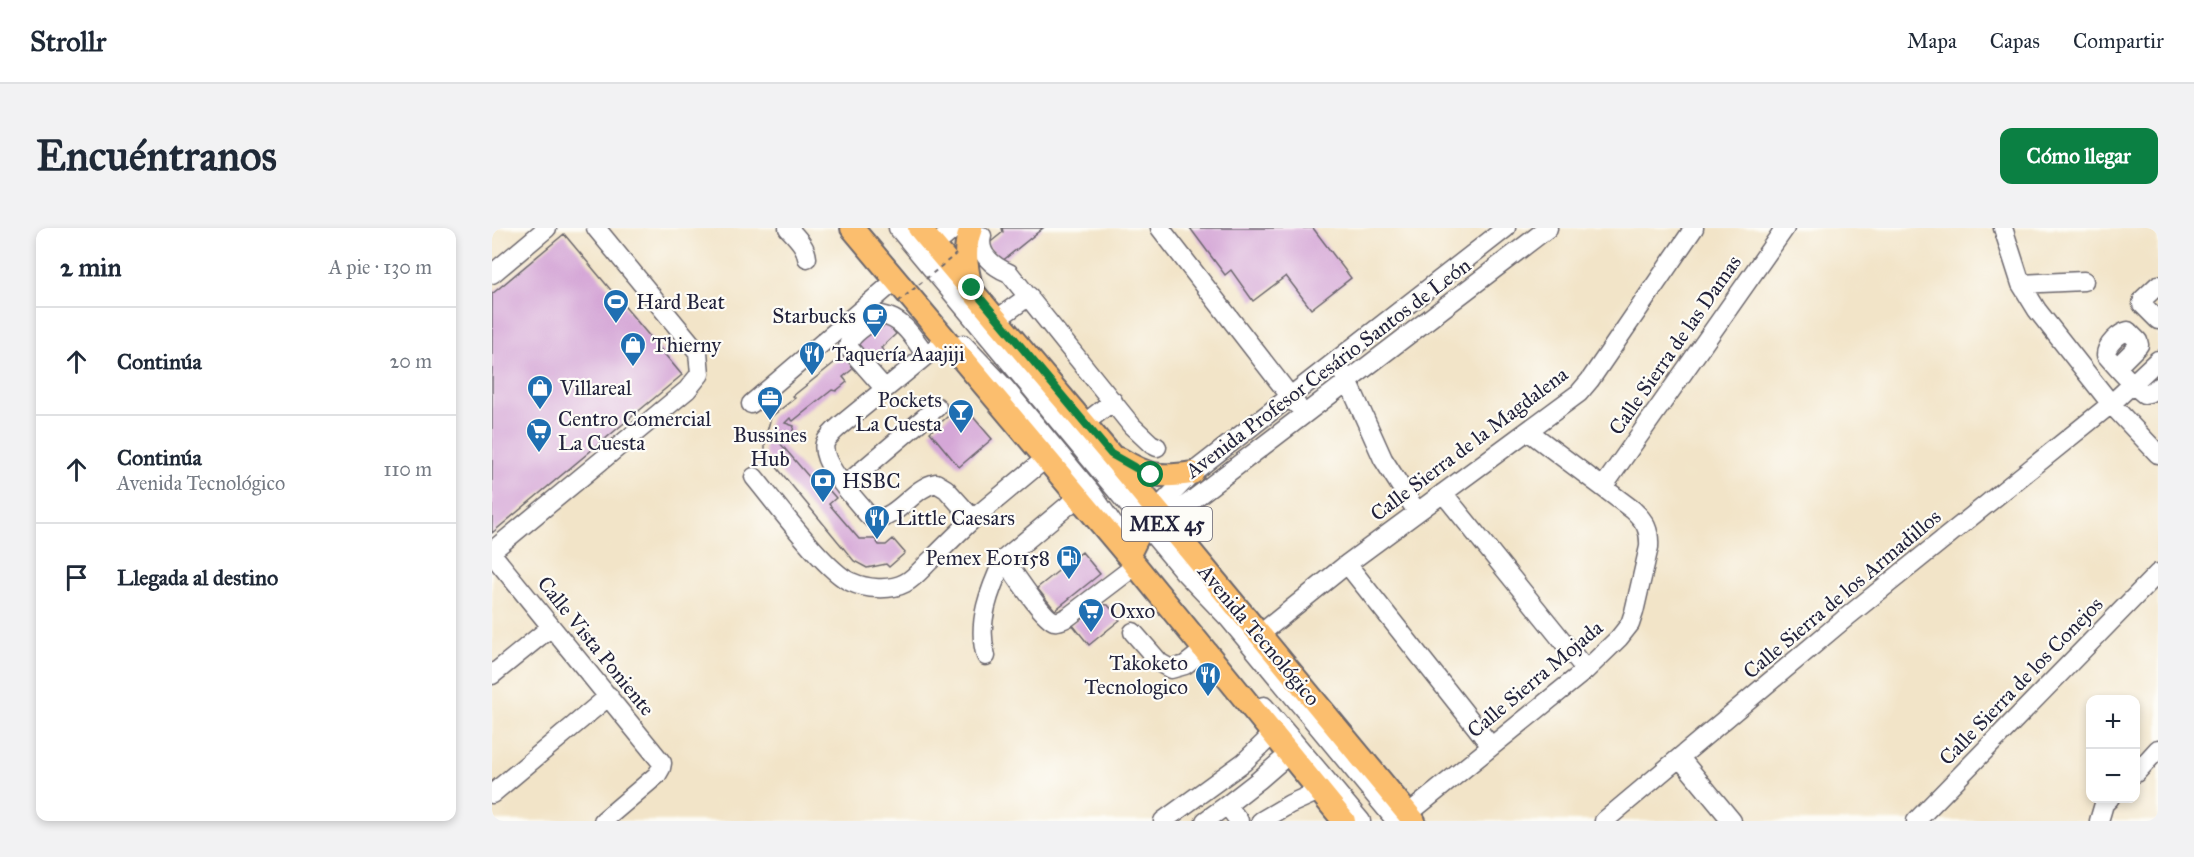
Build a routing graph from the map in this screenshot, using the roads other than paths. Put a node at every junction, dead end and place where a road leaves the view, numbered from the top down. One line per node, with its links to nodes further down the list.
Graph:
1 (547, 228): 16 (street)
2 (596, 228): 55 (street)
3 (788, 228): 15 (street)
4 (852, 228): 21 (main road, MEX 45)
5 (865, 228): 56 (street)
6 (898, 228): 53 (street)
7 (919, 228): 14 (main road, Avenida Tecnológico / MEX 45)
8 (1160, 228): 34 (street)
9 (1506, 228): 28 (street, Avenida Profesor Cesário Santos de León)
10 (1548, 228): 30 (street, Avenida Profesor Cesário Santos de León)
11 (1694, 228): 41 (street, Calle Sierra de la Magdalena)
12 (1785, 228): 49 (street, Calle Sierra de las Damas)
13 (2003, 228): 18 (street)
14 (956, 233): 20 (main road, Avenida Tecnológico / MEX 45); 20 (main road); 22 (street)
15 (807, 258)
16 (492, 274)
17 (2084, 281): 18 (street)
18 (2021, 284): 37 (street)
19 (2158, 285): 24 (street)
20 (972, 288): 23 (main road, Avenida Tecnológico / MEX 45)
21 (897, 291): 25 (main road, MEX 45); 36 (street)
22 (1029, 296): 23 (street); 35 (street)
23 (997, 320): 40 (main road, Avenida Tecnológico / MEX 45)
24 (2158, 320)
25 (945, 340): 26 (street); 45 (main road, MEX 45)
26 (926, 355): 33 (street); 33 (street)
27 (2158, 360): 31 (street, Calle Sierra de los Armadillos)
28 (1334, 362): 30 (street); 34 (street, Avenida Profesor Cesário Santos de León)
29 (2117, 367): 31 (street)
30 (1348, 381): 39 (street, Avenida Profesor Cesário Santos de León); 52 (street)
31 (2132, 384): 32 (street); 37 (street, Calle Sierra de los Armadillos)
32 (2158, 387)
33 (885, 389): 48 (street)
34 (1290, 396): 39 (street); 46 (street, Avenida Profesor Cesário Santos de León)
35 (1113, 401): 40 (street); 42 (street)
36 (751, 404)
37 (2111, 404): 44 (street); 72 (street, Calle Sierra de los Armadillos)
38 (937, 407): 48 (street)
39 (1304, 414): 53 (street, Avenida Profesor Cesário Santos de León)
40 (1085, 423): 43 (main road, Avenida Tecnológico / MEX 45)
41 (1528, 431): 49 (street); 50 (street, Calle Sierra de la Magdalena)
42 (1157, 447)
43 (1111, 454): 46 (main road); 53 (main road, Avenida Tecnológico / MEX 45)
44 (2158, 454)
45 (1045, 459): 51 (main road, MEX 45); 54 (street)
46 (1192, 472): 53 (street, Avenida Profesor Cesário Santos de León)
47 (754, 477): 54 (street)
48 (844, 486): 54 (street)
49 (1603, 487): 65 (street, Calle Sierra Mojada)
50 (1443, 493): 52 (street, Calle Sierra de la Magdalena); 65 (street)
51 (1078, 496): 56 (main road, MEX 45); 57 (street)
52 (1417, 512): 58 (street, Calle Sierra de la Magdalena)
53 (1155, 518): 56 (main road); 62 (main road, Avenida Tecnológico / MEX 45); 78 (street)
54 (973, 519)
55 (492, 552): 60 (street, Calle Vista Poniente)
56 (1132, 557): 57 (street); 63 (main road, MEX 45); 85 (street)
57 (1004, 559): 64 (street)
58 (1347, 564): 62 (street, Calle Sierra de la Magdalena); 69 (street)
59 (2158, 573): 88 (street, Calle Sierra de los Conejos)
60 (551, 627): 66 (street); 67 (street, Calle Vista Poniente)
61 (1133, 632): 63 (street)
62 (1259, 635): 78 (main road, Avenida Tecnológico / MEX 45)
63 (1204, 650): 68 (main road, MEX 45)
64 (986, 656)
65 (1586, 669): 69 (street, Calle Sierra Mojada)
66 (492, 675)
67 (609, 696): 75 (street); 79 (street, Calle Vista Poniente)
68 (1273, 734): 71 (main road, MEX 45); 80 (street)
69 (1491, 746): 78 (street, Calle Sierra Mojada)
70 (2158, 749): 73 (street)
71 (1289, 754): 74 (main road, MEX 45); 77 (street)
72 (1680, 758): 86 (street, Calle Sierra de los Armadillos); 87 (street)
73 (2140, 769)
74 (1319, 791): 83 (street); 84 (main road, MEX 45)
75 (492, 794)
76 (2105, 803): 89 (street)
77 (1227, 805): 81 (street); 82 (street)
78 (1406, 819)
79 (603, 821)
80 (1163, 821)
81 (1205, 821)
82 (1239, 821)
83 (1261, 821)
84 (1344, 821)
85 (1360, 821)
86 (1604, 821)
87 (1732, 821)
88 (1916, 821)
89 (2099, 821)

